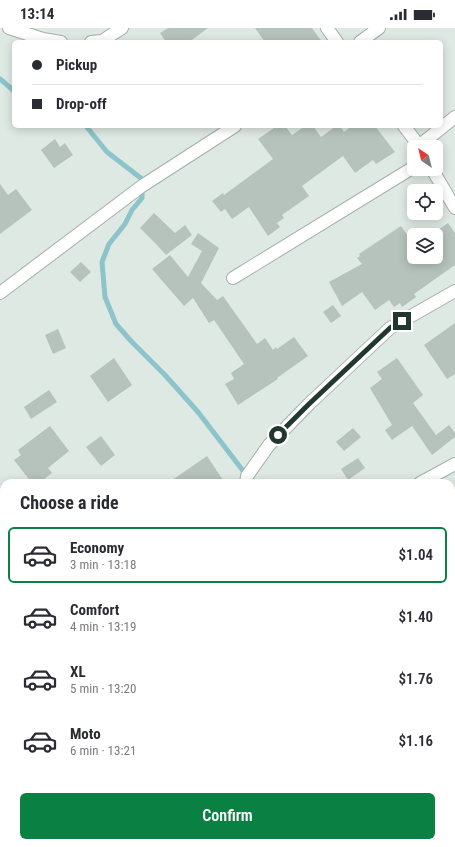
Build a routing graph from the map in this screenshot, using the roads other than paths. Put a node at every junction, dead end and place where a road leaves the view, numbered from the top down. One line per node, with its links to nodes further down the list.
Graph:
1 (9, 28): 5 (street)
2 (122, 28): 6 (street)
3 (326, 28): 7 (street)
4 (379, 28): 8 (street)
5 (49, 40)
6 (104, 40)
7 (335, 40)
8 (363, 40)
9 (455, 117): 10 (street)
10 (443, 127)
11 (232, 128): 21 (street)
12 (406, 128): 14 (street)
13 (442, 128): 15 (street)
14 (415, 140)
15 (427, 140)
16 (407, 171): 19 (street)
17 (436, 176): 18 (street)
18 (455, 208)
19 (233, 278)
20 (455, 291): 23 (street)
21 (0, 293)
22 (455, 464): 24 (street)
23 (247, 479)
24 (427, 479)

